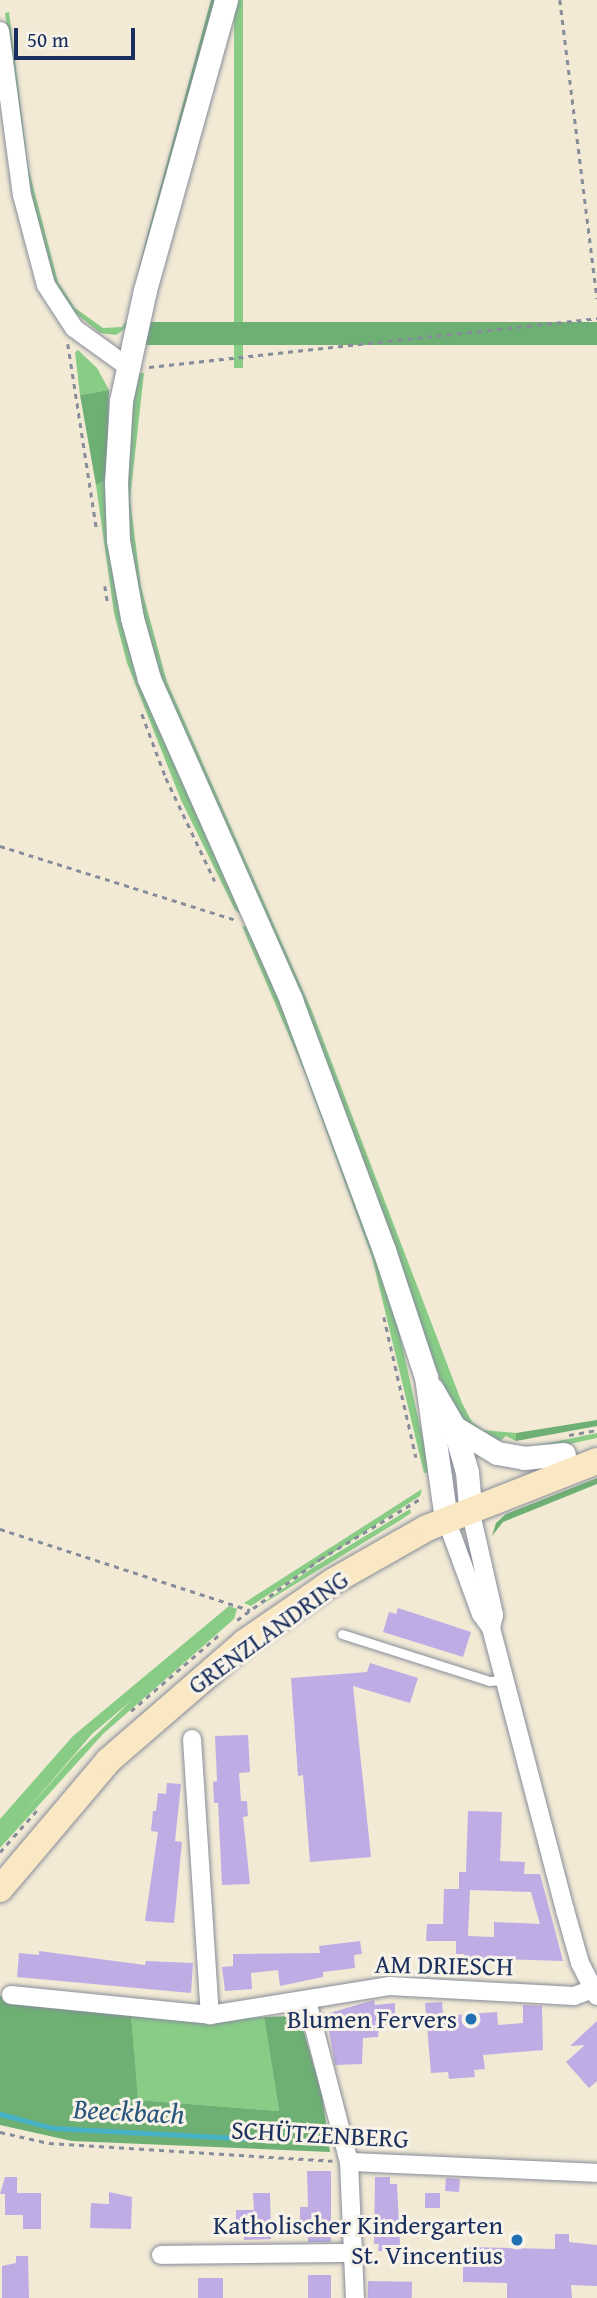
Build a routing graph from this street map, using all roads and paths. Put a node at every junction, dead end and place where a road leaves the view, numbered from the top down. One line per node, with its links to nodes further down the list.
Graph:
1 (226, 0): 6 (street)
2 (560, 0): 4 (path)
3 (0, 31): 6 (street)
4 (597, 299)
5 (597, 318): 6 (path)
6 (128, 367): 8 (street)
7 (0, 846): 8 (path)
8 (253, 914): 9 (street)
9 (426, 1377): 10 (street); 14 (street)
10 (454, 1427): 12 (street); 14 (street)
11 (597, 1444): 12 (main road, GRENZLANDRING)
12 (564, 1454): 14 (main road, GRENZLANDRING)
13 (597, 1461): 14 (main road, GRENZLANDRING)
14 (457, 1506): 17 (street); 17 (street); 21 (main road, GRENZLANDRING); 22 (main road, GRENZLANDRING)
15 (0, 1529): 16 (path)
16 (250, 1610)
17 (491, 1629): 19 (street)
18 (342, 1634): 19 (lane)
19 (505, 1680): 23 (street)
20 (192, 1739): 27 (street)
21 (0, 1870)
22 (0, 1889)
23 (589, 1960): 24 (street)
24 (595, 1993): 26 (street, AM DRIESCH)
25 (11, 1995): 27 (street, AM DRIESCH)
26 (307, 2001): 27 (street, AM DRIESCH); 29 (street)
27 (210, 2015)
28 (0, 2132): 29 (path, SCHÜTZENBERG)
29 (349, 2162): 30 (street, SCHÜTZENBERG); 31 (street)
30 (597, 2173)
31 (355, 2253): 32 (street); 33 (street)
32 (161, 2255)
33 (355, 2298)

